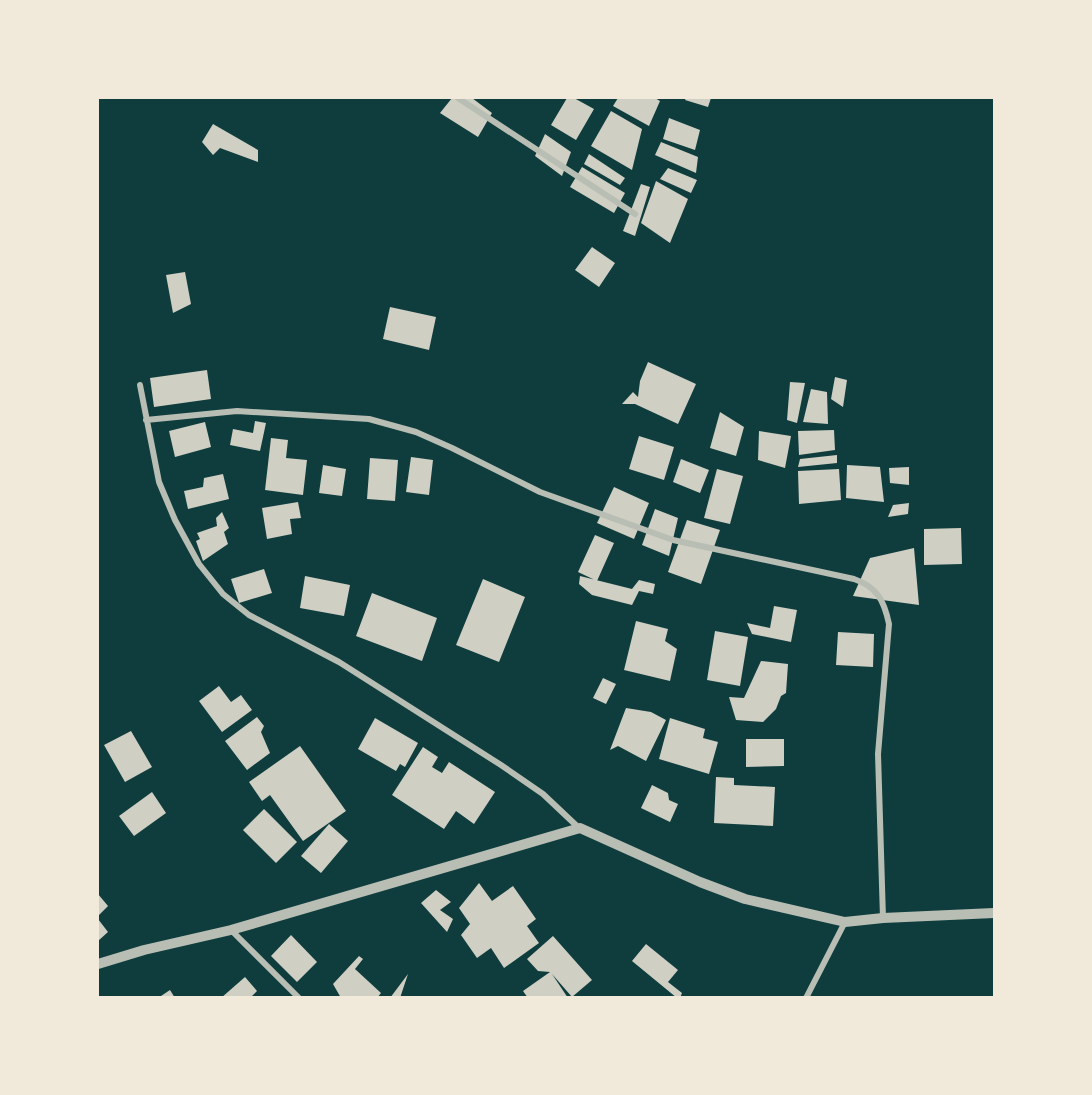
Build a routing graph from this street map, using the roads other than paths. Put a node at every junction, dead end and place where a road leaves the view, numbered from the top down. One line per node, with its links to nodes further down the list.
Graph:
1 (458, 98): 2 (street)
2 (635, 214)
3 (140, 385): 4 (street)
4 (146, 420): 5 (street); 7 (street)
5 (580, 828): 8 (street); 9 (street)
6 (994, 913): 7 (street)
7 (884, 918): 8 (street)
8 (845, 922): 12 (street)
9 (231, 930): 10 (street); 11 (street)
10 (98, 964)
11 (298, 998)
12 (806, 998)

